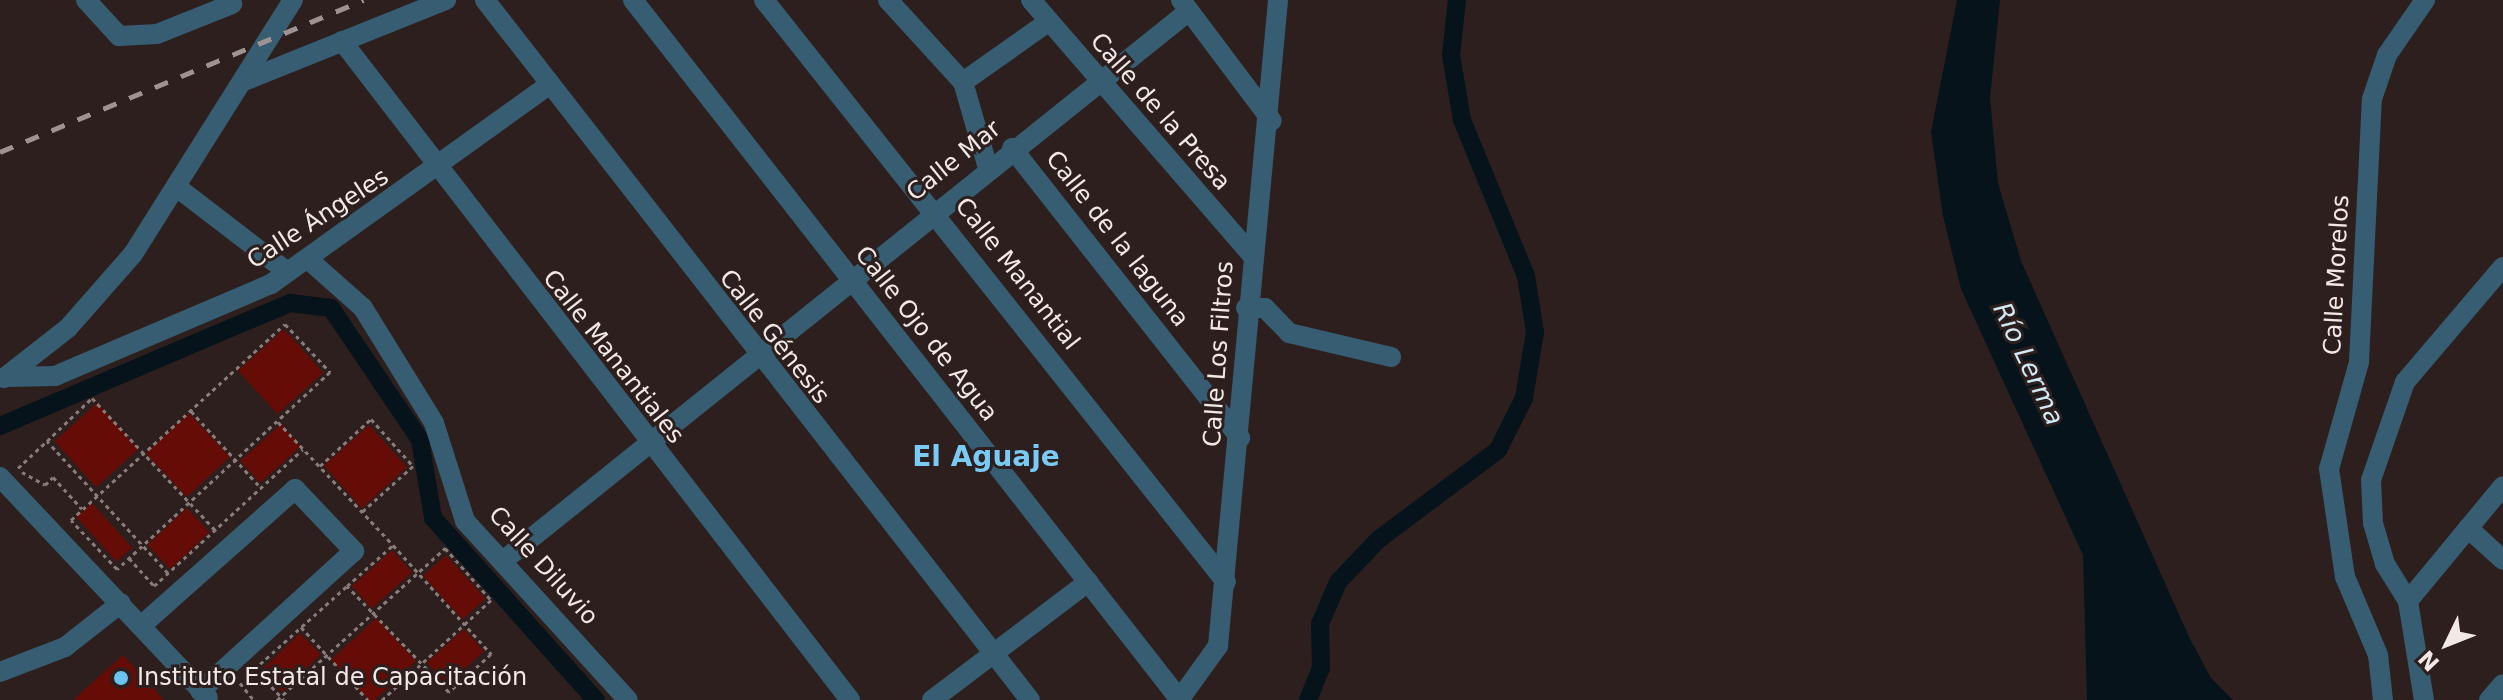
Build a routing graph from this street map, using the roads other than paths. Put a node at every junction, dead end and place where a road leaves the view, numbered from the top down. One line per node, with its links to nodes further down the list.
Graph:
1 (86, 0): 11 (street)
2 (293, 0): 15 (street)
3 (446, 0): 14 (street)
4 (485, 0): 18 (street, Calle Génesis)
5 (633, 0): 29 (street, Calle Ojo de Agua)
6 (764, 0): 24 (street, Calle Manantial)
7 (888, 0): 17 (street)
8 (1031, 0): 13 (street, Calle de la Presa)
9 (1278, 0): 19 (street, Calle Los Filtros)
10 (2425, 0): 55 (street, Calle Morelos)
11 (234, 1)
12 (1185, 6): 16 (street, Calle Mar); 19 (street)
13 (1048, 22): 16 (street, Calle de la Presa); 17 (street)
14 (342, 41): 15 (street); 22 (street, Calle Manantiales)
15 (244, 81): 23 (street)
16 (1095, 81): 20 (street, Calle Mar); 25 (street, Calle de la Presa)
17 (963, 82): 21 (street)
18 (546, 87): 22 (street, Calle Ángeles); 31 (street, Calle Génesis)
19 (1272, 121): 25 (street, Calle Los Filtros)
20 (1012, 148): 21 (street, Calle Mar); 34 (street, Calle de la laguna)
21 (988, 168): 24 (street, Calle Mar)
22 (437, 171): 26 (street, Calle Ángeles); 35 (street, Calle Manantiales)
23 (178, 188): 28 (street); 33 (street)
24 (935, 211): 29 (street, Calle Mar); 42 (street, Calle Manantial)
25 (1252, 255): 30 (street, Calle Los Filtros)
26 (309, 260): 28 (street, Calle Ángeles); 39 (street, Calle Diluvio)
27 (2503, 267): 43 (street)
28 (286, 271): 33 (street, Calle Ángeles)
29 (850, 279): 31 (street, Calle Mar); 41 (street, Calle Ojo de Agua)
30 (1246, 308): 32 (street); 34 (street, Calle Los Filtros)
31 (756, 356): 35 (street, Calle Mar); 46 (street, Calle Génesis)
32 (1391, 357)
33 (3, 378)
34 (1240, 438): 42 (street, Calle Los Filtros)
35 (645, 444): 39 (street, Calle Mar); 51 (street, Calle Manantiales)
36 (8, 480): 44 (street)
37 (2503, 486): 38 (street)
38 (2468, 528): 40 (street); 43 (street)
39 (504, 560): 50 (street, Calle Diluvio)
40 (2503, 560)
41 (1088, 582): 46 (street); 54 (street, Calle Ojo de Agua)
42 (1226, 582): 54 (street, Calle Los Filtros)
43 (2408, 601): 56 (street)
44 (121, 603): 45 (street); 47 (street)
45 (142, 625): 49 (street); 49 (street)
46 (993, 653): 52 (street); 53 (street, Calle Génesis)
47 (0, 672)
48 (2503, 684): 57 (street)
49 (205, 695)
50 (628, 700)
51 (850, 700)
52 (932, 700)
53 (1030, 700)
54 (1179, 700)
55 (2383, 700)
56 (2424, 700)
57 (2489, 700)

